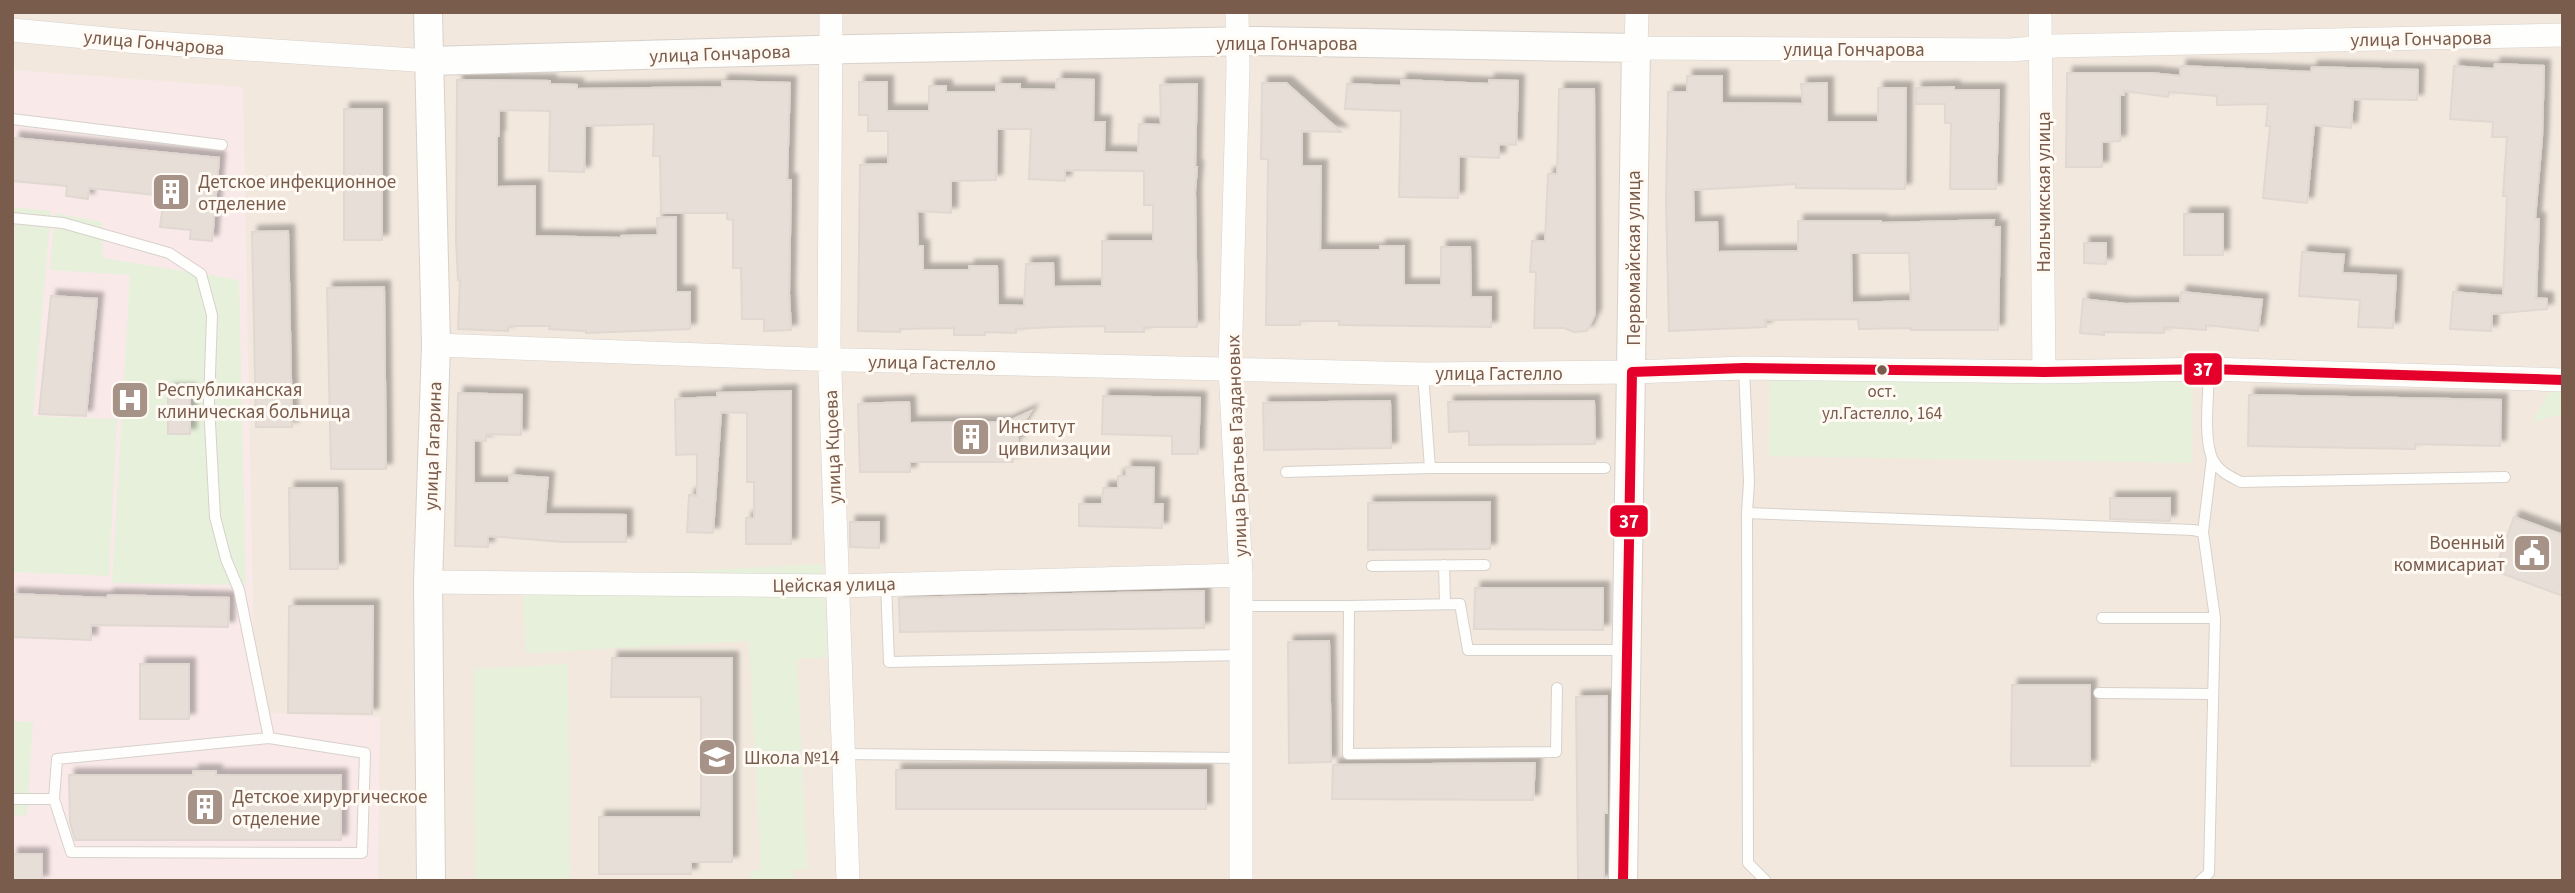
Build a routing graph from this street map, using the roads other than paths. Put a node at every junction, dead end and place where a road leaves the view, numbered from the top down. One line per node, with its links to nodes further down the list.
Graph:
1 (428, 12): 12 (street, улица Гагарина)
2 (831, 12): 11 (street, улица Кцоева)
3 (1237, 12): 8 (street, улица Братьев Газдановых)
4 (1637, 12): 9 (street, Первомайская улица)
5 (2040, 12): 10 (street, Нальчикская улица)
6 (12, 30): 12 (street, улица Гончарова)
7 (2563, 35): 10 (street, улица Гончарова)
8 (1237, 42): 9 (street, улица Гончарова); 11 (street, улица Гончарова); 19 (street, улица Братьев Газдановых)
9 (1636, 48): 10 (street, улица Гончарова); 21 (street, Первомайская улица)
10 (2042, 48): 22 (street, Нальчикская улица)
11 (832, 50): 12 (street, улица Гончарова); 17 (street, улица Кцоева)
12 (430, 61): 16 (street, улица Гагарина)
13 (12, 118): 14 (lane)
14 (222, 145)
15 (12, 218): 49 (lane)
16 (436, 345): 17 (street, улица Гастелло); 36 (street, улица Гагарина)
17 (829, 360): 19 (street, улица Гастелло); 38 (street, улица Кцоева)
18 (1744, 368): 21 (street, улица Гастелло); 22 (street, улица Гастелло); 30 (lane)
19 (1230, 369): 23 (street, улица Гастелло); 35 (street, улица Братьев Газдановых)
20 (2209, 369): 22 (street, улица Гастелло); 24 (street, улица Гастелло); 25 (lane)
21 (1632, 372): 23 (street, улица Гастелло); 44 (street, Первомайская улица)
22 (2044, 372)
23 (1423, 374): 26 (lane)
24 (2563, 380)
25 (2212, 458): 29 (lane); 31 (lane)
26 (1430, 468): 27 (lane); 28 (lane)
27 (1605, 468)
28 (1286, 472)
29 (2505, 477)
30 (1747, 513): 31 (lane); 58 (lane)
31 (2203, 532): 43 (lane)
32 (1444, 565): 33 (lane); 34 (lane); 39 (lane)
33 (1485, 565)
34 (1372, 566)
35 (1241, 575): 37 (street, Цейская улица); 40 (street, улица Братьев Газдановых)
36 (428, 582): 38 (street, Цейская улица); 54 (street, улица Гагарина)
37 (886, 583): 38 (street, Цейская улица); 45 (lane)
38 (838, 586): 50 (street, улица Кцоева)
39 (1445, 604): 41 (lane); 44 (lane)
40 (1242, 606): 41 (lane); 45 (street, улица Братьев Газдановых)
41 (1349, 606): 46 (lane)
42 (2102, 618): 43 (lane)
43 (2216, 618): 48 (lane)
44 (1628, 650): 57 (street, Первомайская улица)
45 (1241, 655): 51 (street, улица Братьев Газдановых)
46 (1557, 688)
47 (2099, 693): 48 (lane)
48 (2213, 694): 59 (lane)
49 (269, 738): 53 (lane); 53 (lane)
50 (843, 754): 51 (lane); 55 (street, улица Кцоева)
51 (1241, 758): 56 (street, улица Братьев Газдановых)
52 (12, 799): 53 (lane)
53 (54, 799)
54 (431, 881)
55 (848, 881)
56 (1241, 881)
57 (1623, 881)
58 (1766, 881)
59 (2200, 881)

